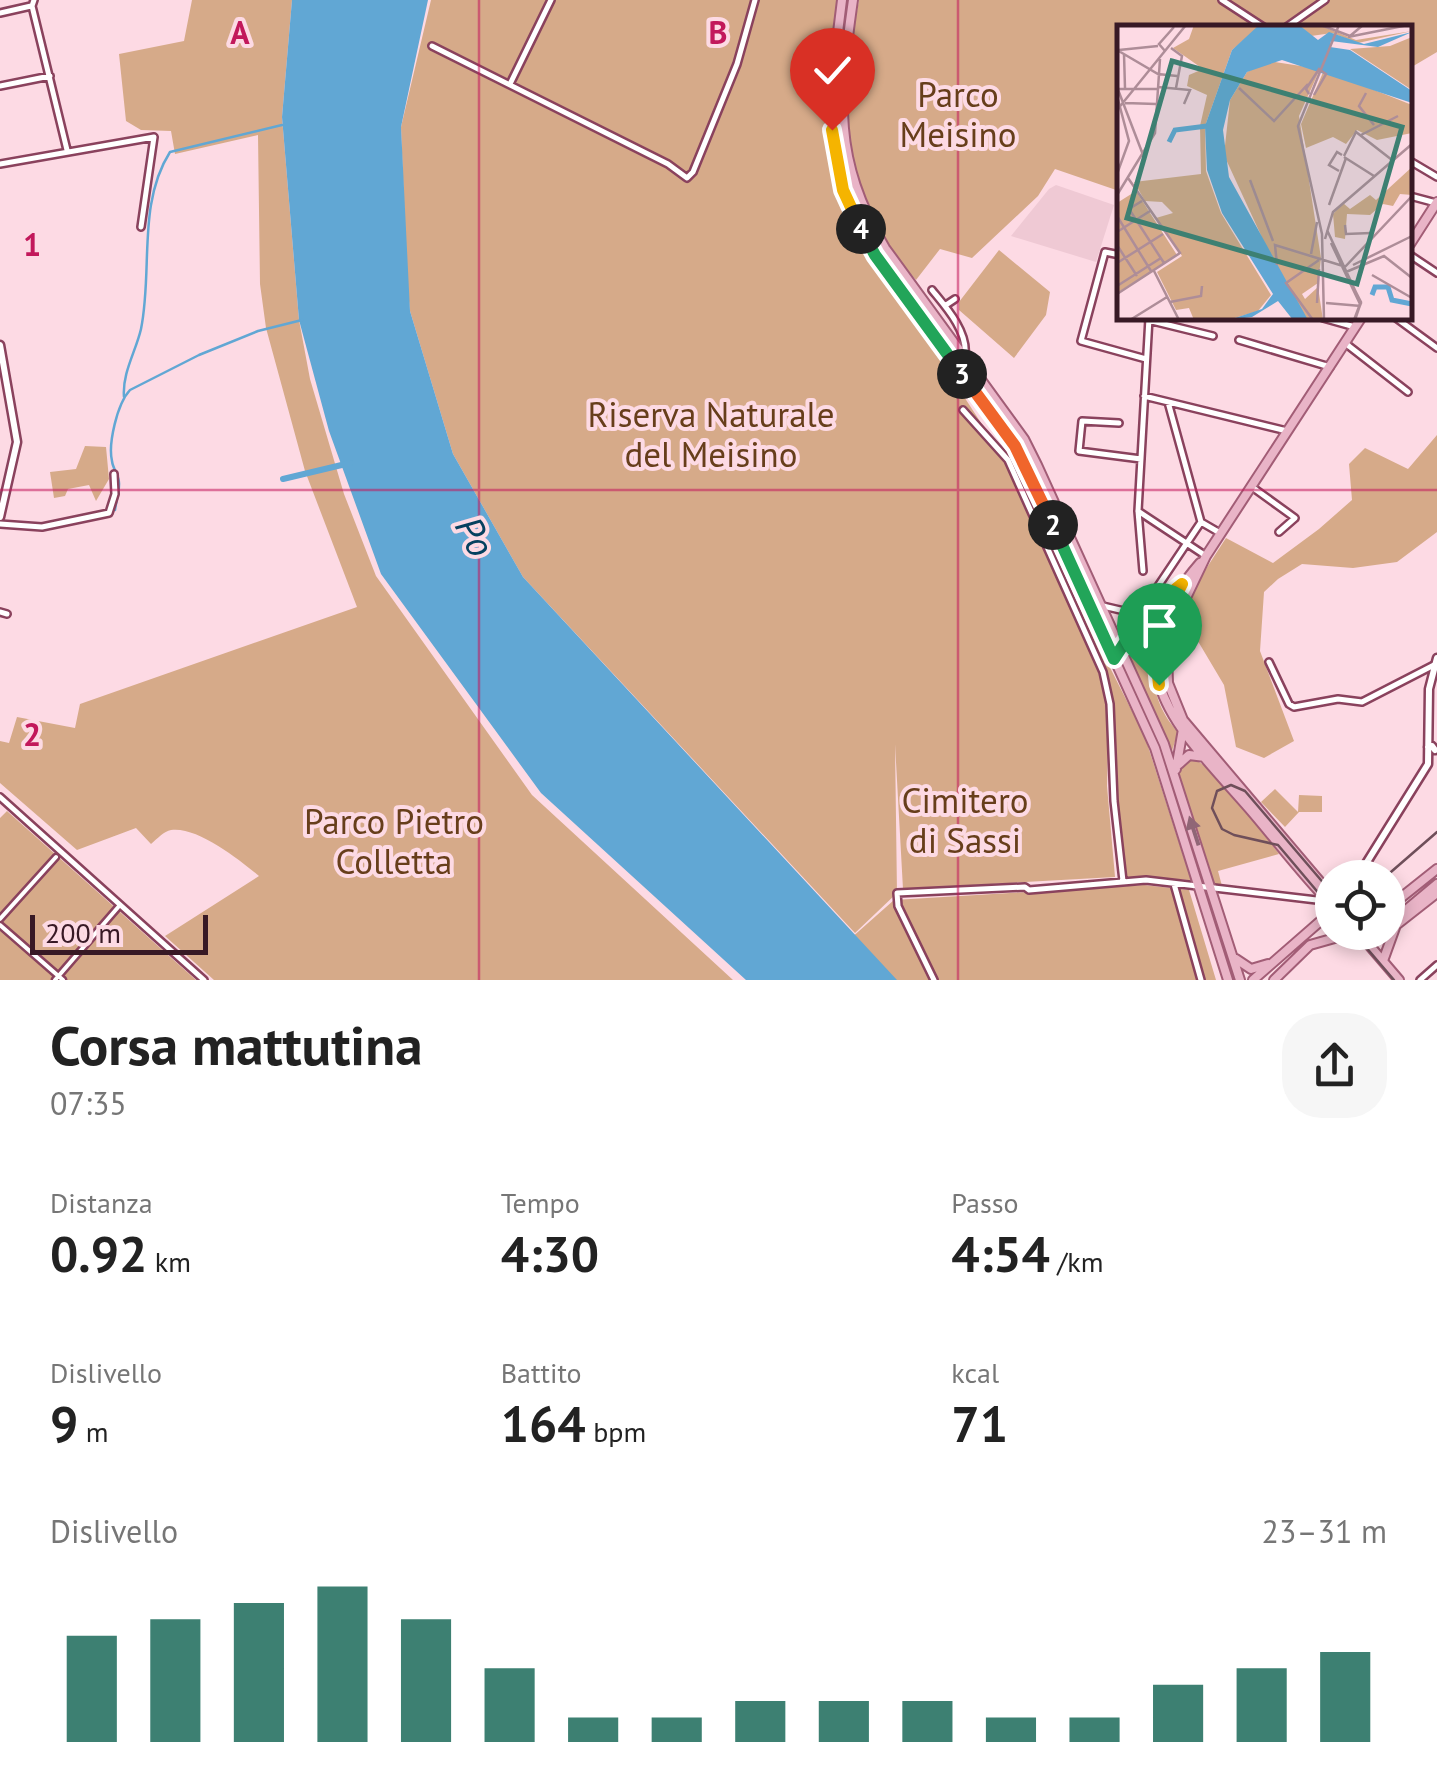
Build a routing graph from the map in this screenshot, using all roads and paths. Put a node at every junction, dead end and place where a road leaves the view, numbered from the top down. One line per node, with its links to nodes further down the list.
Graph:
1 (552, 0): 13 (street)
2 (755, 0): 13 (street)
3 (842, 0): 68 (main road)
4 (853, 0): 40 (main road)
5 (1222, 0): 9 (street)
6 (1325, 0): 10 (street)
7 (33, 3): 8 (street); 12 (street)
8 (0, 13)
9 (1261, 25)
10 (1289, 25)
11 (432, 46): 13 (street)
12 (50, 76): 14 (street); 15 (street)
13 (510, 84)
14 (0, 86)
15 (68, 150): 17 (street); 21 (street)
16 (1412, 161): 18 (street)
17 (0, 164)
18 (1437, 177)
19 (1412, 197): 20 (street)
20 (1437, 203): 22 (main road)
21 (142, 227)
22 (1412, 241)
23 (1117, 254): 41 (street)
24 (1412, 256): 25 (street)
25 (1437, 273)
26 (932, 290): 28 (street)
27 (955, 299): 28 (street)
28 (946, 305): 40 (street)
29 (1148, 320): 41 (street)
30 (1155, 320): 35 (street)
31 (1330, 320): 34 (street)
32 (1360, 320): 34 (main road)
33 (1399, 320): 39 (street)
34 (1355, 327): 37 (main road)
35 (1212, 336)
36 (1238, 340): 42 (street)
37 (1345, 343): 42 (main road); 43 (street)
38 (0, 344): 44 (street)
39 (1437, 348)
40 (965, 358): 64 (main road)
41 (1146, 359): 45 (street)
42 (1330, 367): 50 (main road)
43 (1408, 392)
44 (12, 396): 46 (street); 55 (street)
45 (1144, 396): 47 (street); 51 (street)
46 (0, 399)
47 (1168, 402): 50 (street); 56 (street)
48 (963, 410): 82 (street)
49 (1119, 424): 51 (street)
50 (1288, 432): 53 (main road)
51 (1140, 459): 54 (street)
52 (114, 474): 55 (street)
53 (1252, 487): 57 (street); 58 (main road)
54 (1138, 511): 59 (street); 61 (street)
55 (0, 521)
56 (1201, 522): 58 (street); 59 (street)
57 (1279, 532)
58 (1220, 534): 60 (main road)
59 (1188, 543): 60 (street); 63 (street)
60 (1206, 556): 62 (main road); 71 (main road)
61 (1143, 571)
62 (1182, 584): 65 (street); 72 (main road)
63 (1152, 598): 65 (street); 66 (street)
64 (1101, 605): 66 (street); 67 (main road)
65 (1151, 609): 66 (street); 67 (street)
66 (1142, 610)
67 (1120, 648): 68 (street); 75 (main road)
68 (1114, 659): 87 (main road)
69 (1269, 662): 70 (street)
70 (1435, 662): 73 (street)
71 (1183, 720): 72 (main road); 83 (main road)
72 (1183, 732): 74 (main road); 75 (main road)
73 (1432, 750): 80 (street)
74 (1205, 757): 75 (main road); 85 (main road)
75 (1175, 773): 88 (main road, one-way to 75)
76 (0, 796): 77 (street)
77 (6, 802): 78 (street); 92 (street)
78 (0, 809)
79 (56, 857): 96 (street)
80 (1369, 860)
81 (1437, 869): 90 (main road)
82 (1123, 882): 84 (street); 107 (street)
83 (1315, 883)
84 (1174, 884): 87 (street); 108 (street)
85 (1315, 884)
86 (1437, 884): 93 (main road)
87 (1199, 886): 88 (street); 109 (main road)
88 (1212, 888): 91 (street); 100 (main road)
89 (1437, 893): 94 (main road)
90 (1405, 894)
91 (1315, 901)
92 (120, 905): 104 (street); 106 (street)
93 (1405, 912)
94 (1405, 914)
95 (1315, 919): 101 (main road)
96 (0, 922): 104 (street)
97 (1315, 944): 105 (main road)
98 (1373, 950): 102 (main road)
99 (1386, 950): 102 (main road)
100 (1234, 955): 101 (main road); 110 (main road)
101 (1276, 959): 111 (main road)
102 (1383, 962): 112 (main road)
103 (1437, 965): 113 (street)
104 (59, 979)
105 (1275, 979)
106 (204, 980)
107 (934, 980)
108 (1200, 980)
109 (1228, 980)
110 (1240, 980)
111 (1253, 980)
112 (1399, 980)
113 (1420, 980)

